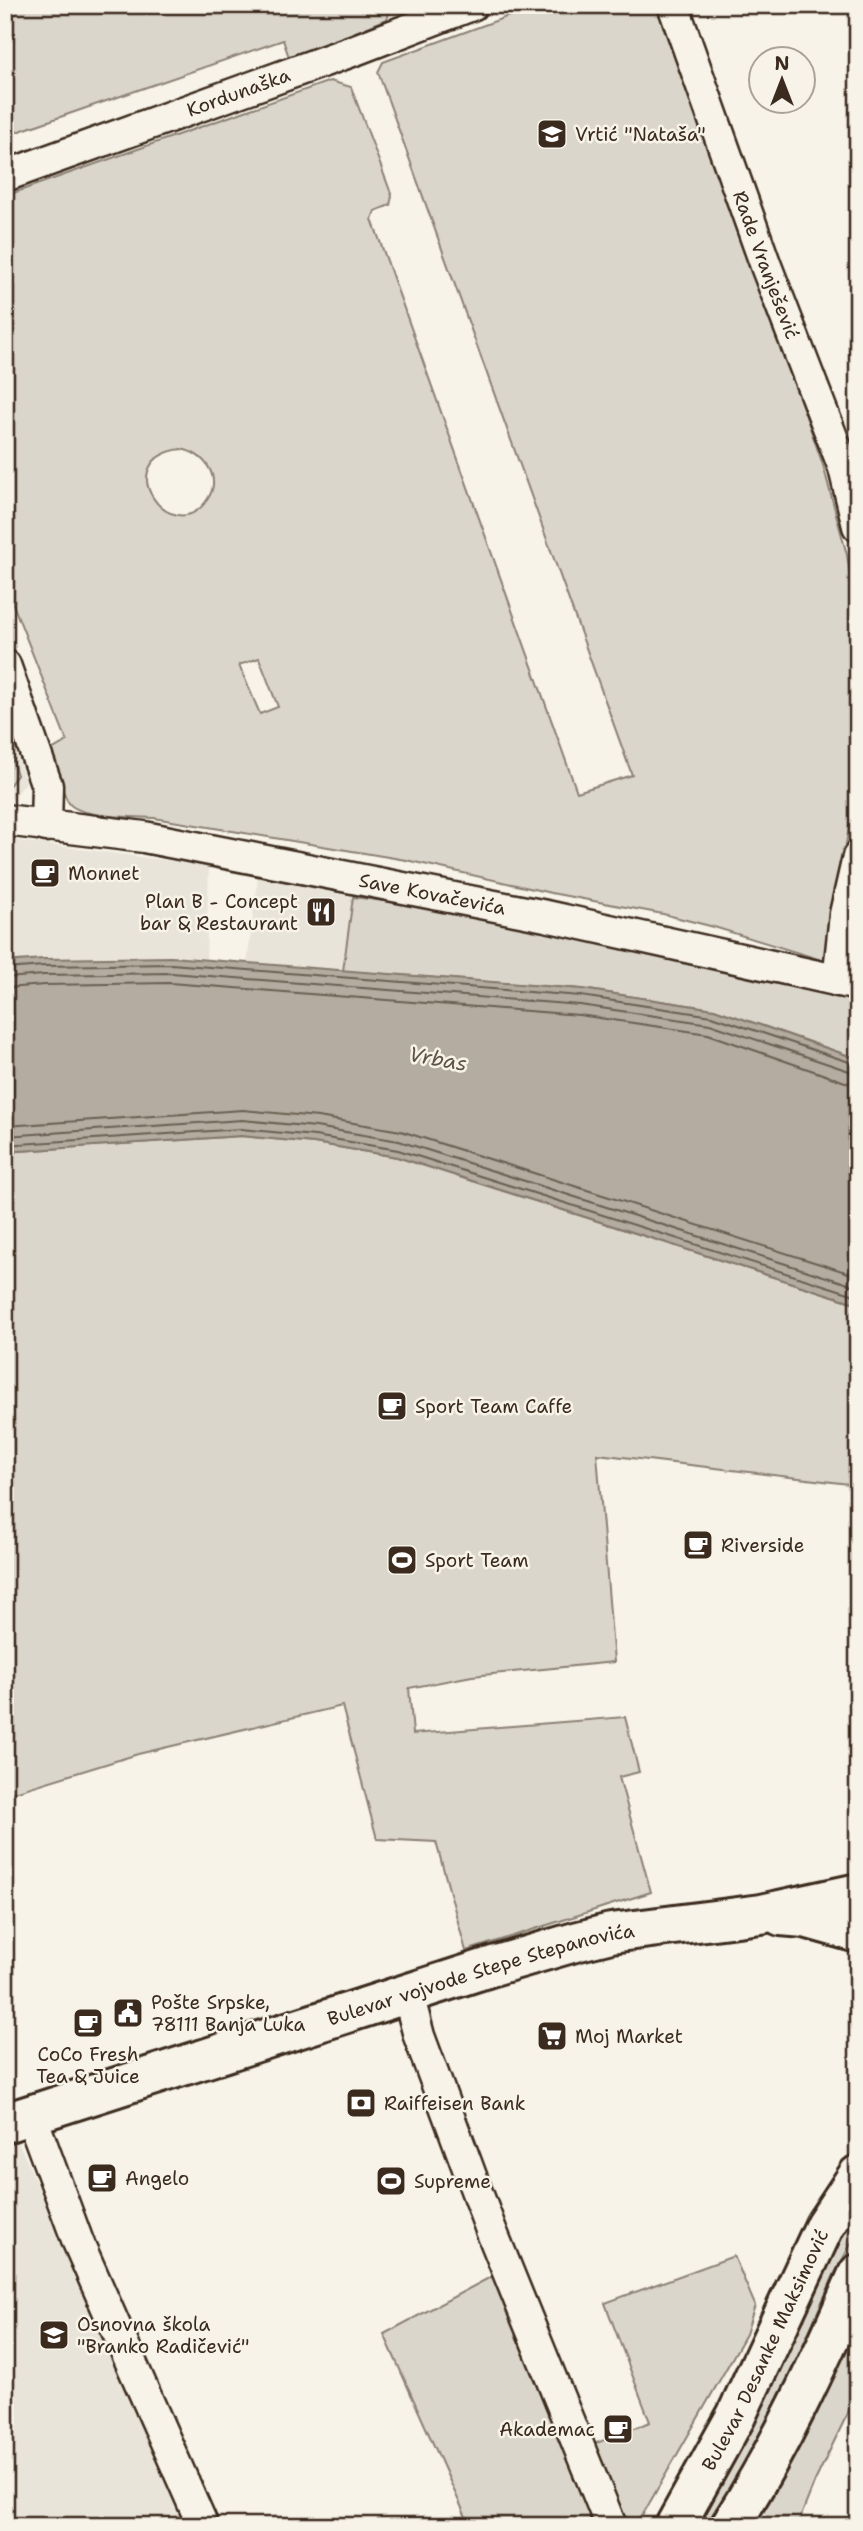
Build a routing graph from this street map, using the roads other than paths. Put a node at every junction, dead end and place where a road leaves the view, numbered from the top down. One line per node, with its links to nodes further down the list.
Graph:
1 (472, 5): 3 (street, Kordunaška)
2 (673, 5): 4 (street, Rade Vranješević)
3 (5, 176)
4 (858, 526)
5 (5, 664): 7 (street)
6 (5, 820): 7 (street, Save Kovačevića)
7 (46, 826): 9 (street, Save Kovačevića)
8 (858, 856): 9 (street)
9 (848, 983)
10 (858, 1893): 11 (street, Bulevar vojvode Stepe Stepanovića)
11 (761, 1914): 12 (street, Bulevar vojvode Stepe Stepanovića); 13 (street, Bulevar vojvode Stepe Stepanovića)
12 (858, 1933)
13 (408, 1994): 14 (street, Bulevar vojvode Stepe Stepanovića); 18 (street)
14 (18, 2119): 17 (street)
15 (858, 2175): 19 (street, Bulevar Desanke Maksimović)
16 (858, 2274): 20 (street)
17 (203, 2526)
18 (611, 2526)
19 (675, 2526)
20 (730, 2526)

